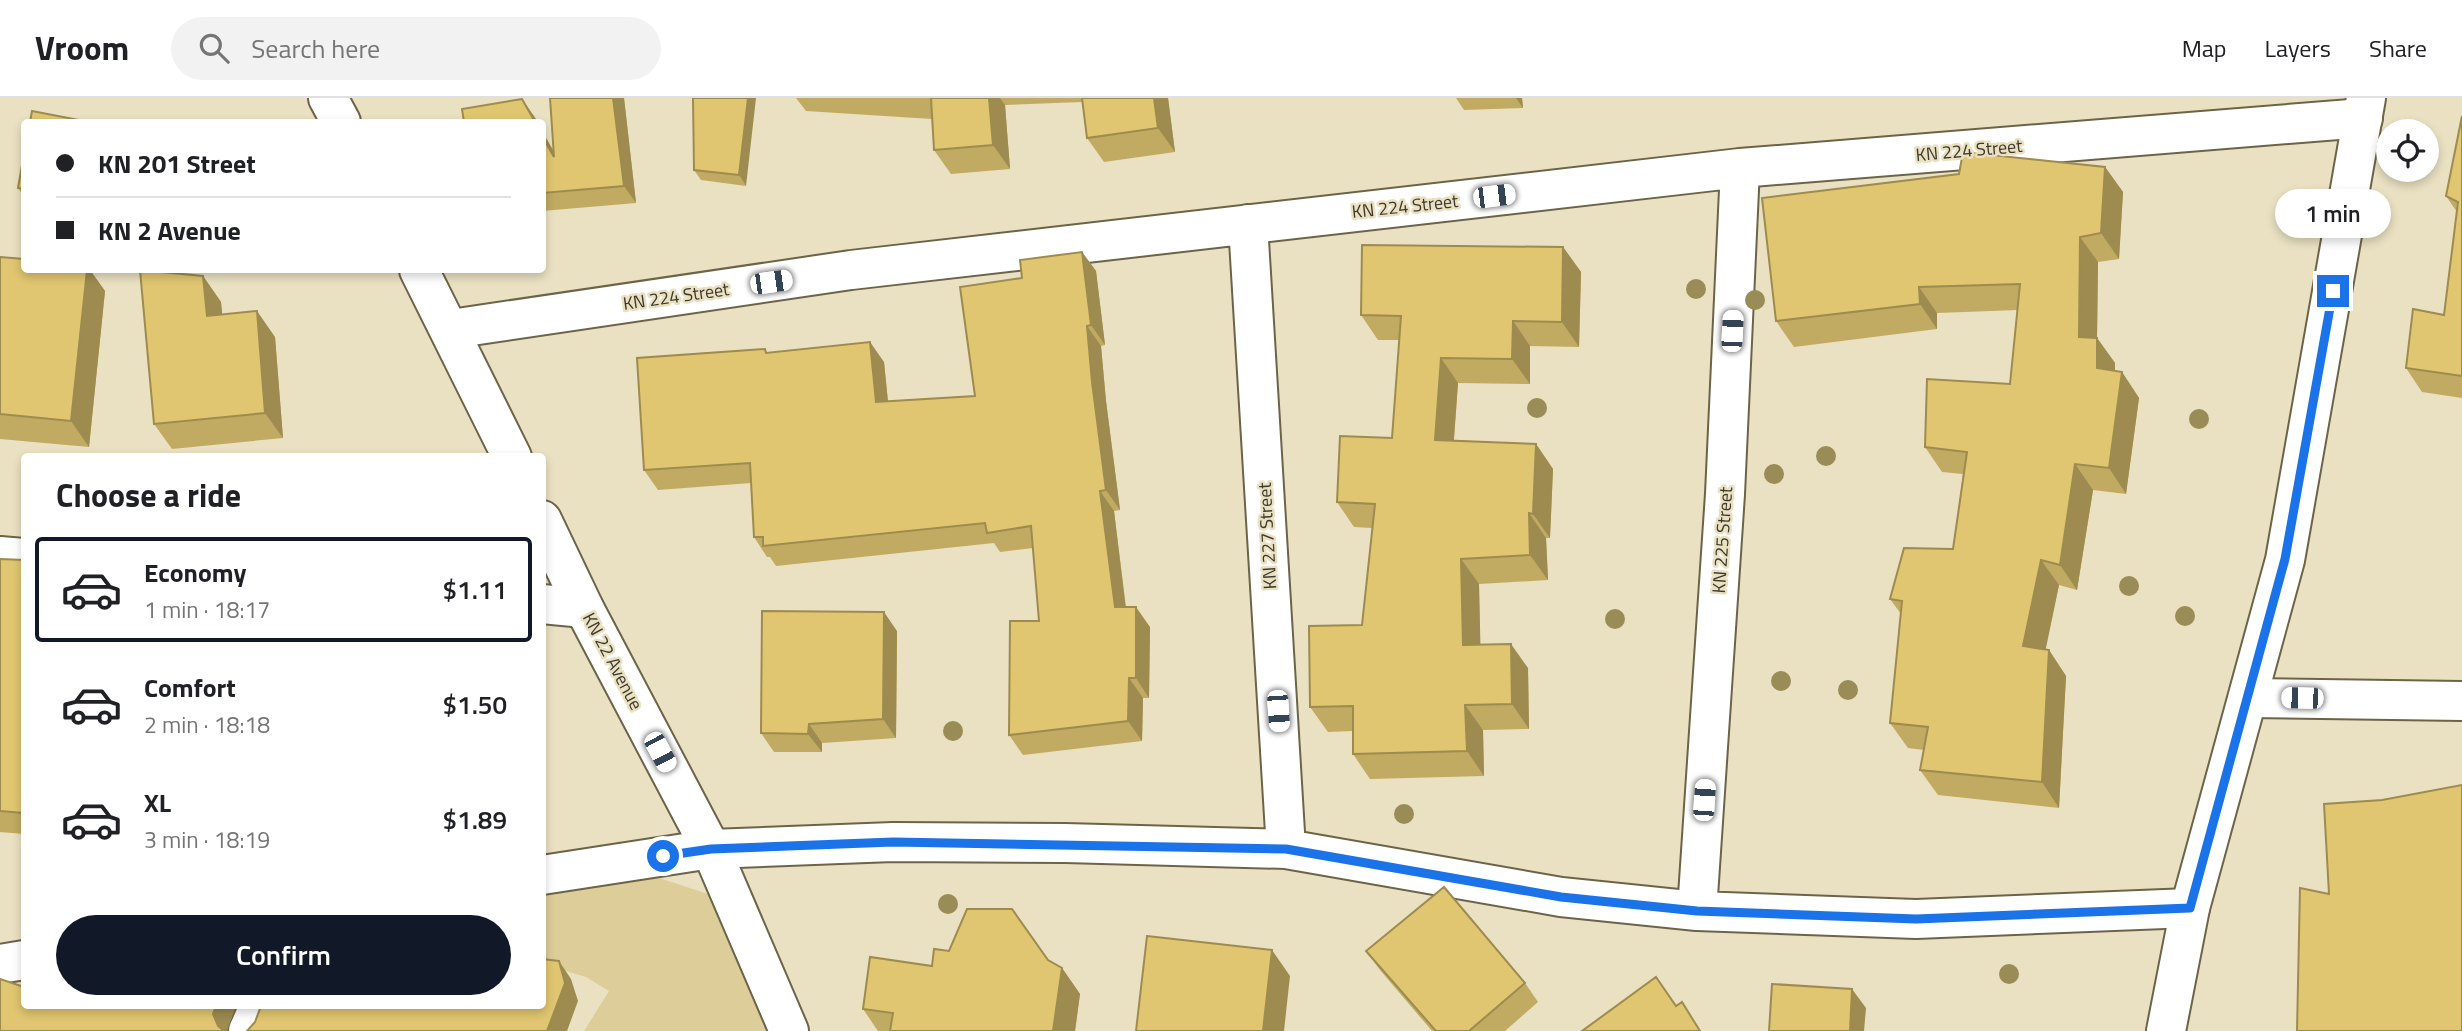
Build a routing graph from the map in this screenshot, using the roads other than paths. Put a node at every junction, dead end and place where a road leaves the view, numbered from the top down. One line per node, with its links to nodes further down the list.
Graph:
1 (328, 98): 3 (street)
2 (2364, 108): 4 (street, KN 224 Street); 14 (street)
3 (339, 119)
4 (1740, 168): 5 (street, KN 224 Street); 20 (street, KN 225 Street)
5 (1248, 224): 7 (street, KN 224 Street); 17 (street, KN 227 Street)
6 (421, 273): 7 (street)
7 (452, 329): 8 (street)
8 (510, 453)
9 (546, 528): 13 (street, KN 22 Avenue)
10 (0, 556): 11 (street)
11 (21, 558)
12 (546, 604): 13 (street)
13 (584, 608): 16 (street, KN 22 Avenue)
14 (2248, 698): 15 (street); 19 (street)
15 (2462, 701)
16 (711, 849): 17 (street); 18 (street); 25 (street, KN 22 Avenue)
17 (1286, 849): 20 (street)
18 (546, 875)
19 (2190, 908): 20 (street); 26 (street)
20 (1697, 911)
21 (21, 960): 22 (street)
22 (0, 964)
23 (258, 1009): 24 (street)
24 (248, 1031)
25 (789, 1031)
26 (2166, 1031)

